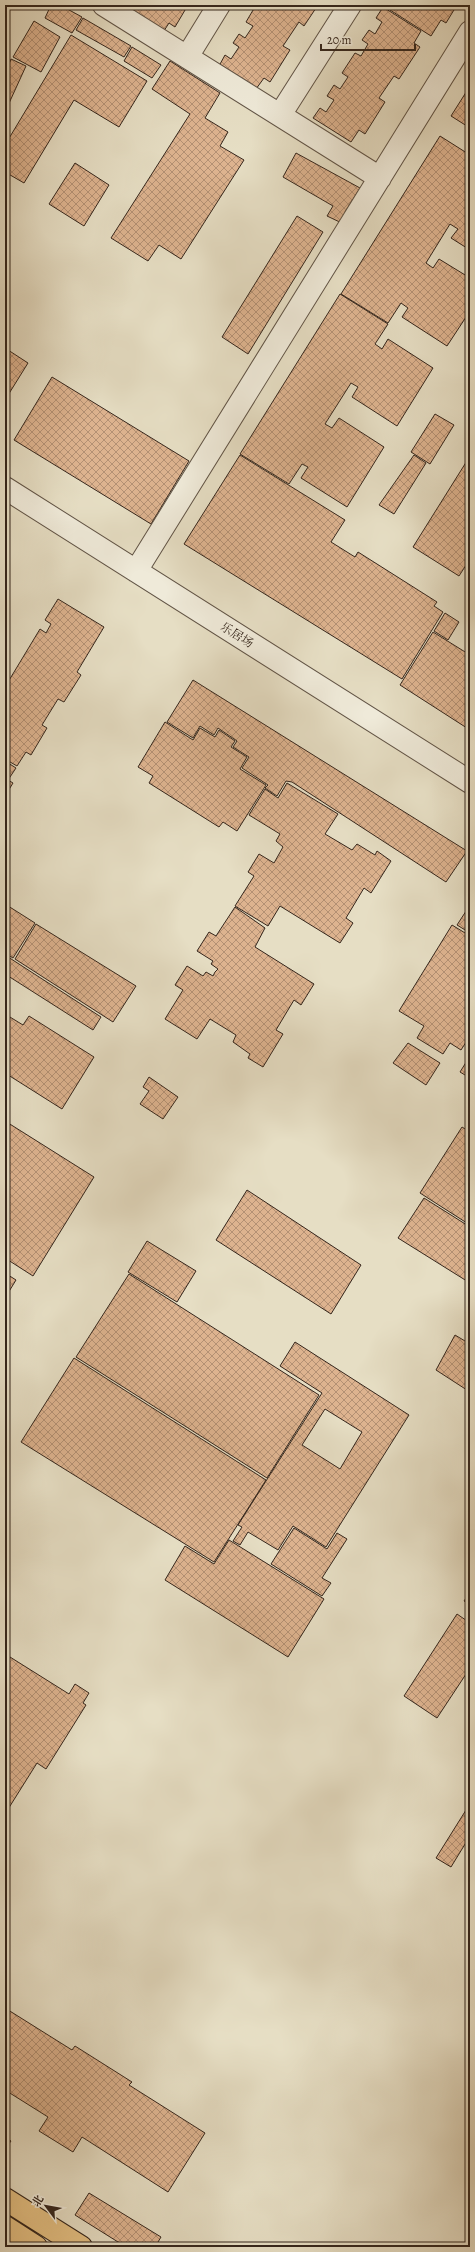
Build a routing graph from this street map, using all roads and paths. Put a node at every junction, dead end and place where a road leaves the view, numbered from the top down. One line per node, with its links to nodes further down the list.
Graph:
1 (104, 5): 5 (street)
2 (219, 5): 5 (street)
3 (350, 5): 6 (street)
4 (470, 32): 7 (street)
5 (187, 57): 6 (street)
6 (280, 115): 7 (street)
7 (380, 178): 9 (street)
8 (5, 488): 9 (street, 乐居场)
9 (136, 571): 10 (street, 乐居场)
10 (470, 782)
11 (5, 2199): 14 (main road)
12 (6, 2230): 13 (main road)
13 (36, 2247)
14 (81, 2247)

